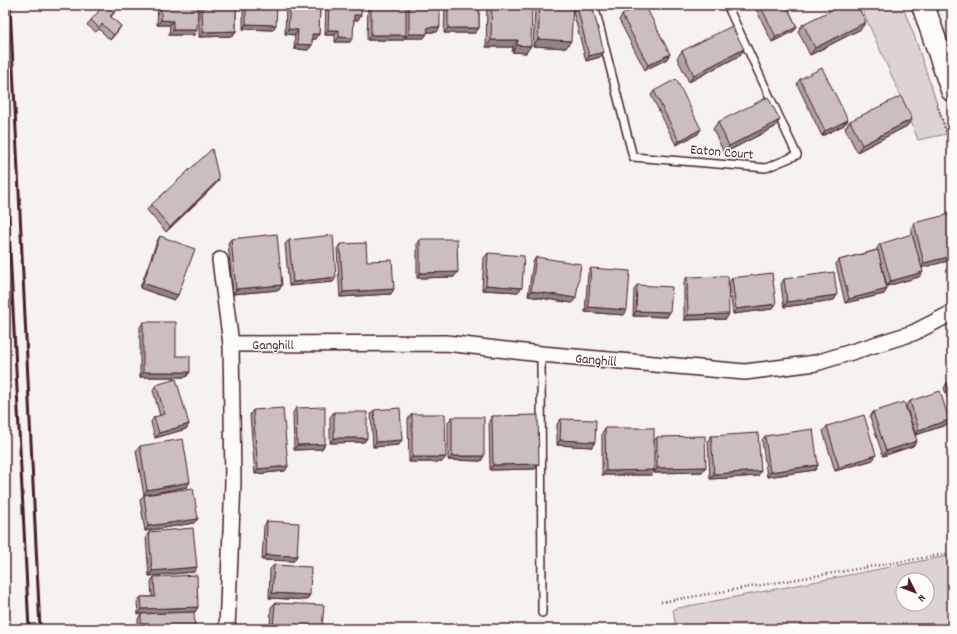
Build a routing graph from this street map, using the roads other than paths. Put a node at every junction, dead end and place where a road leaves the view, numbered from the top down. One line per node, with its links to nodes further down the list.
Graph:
1 (594, 5): 2 (lane, Eaton Court)
2 (727, 5)
3 (923, 5): 4 (main road)
4 (952, 90)
5 (220, 260): 7 (street)
6 (952, 313): 8 (street, Ganghill)
7 (231, 344): 8 (street, Ganghill); 10 (street)
8 (541, 354): 9 (lane)
9 (542, 613)
10 (227, 629)

